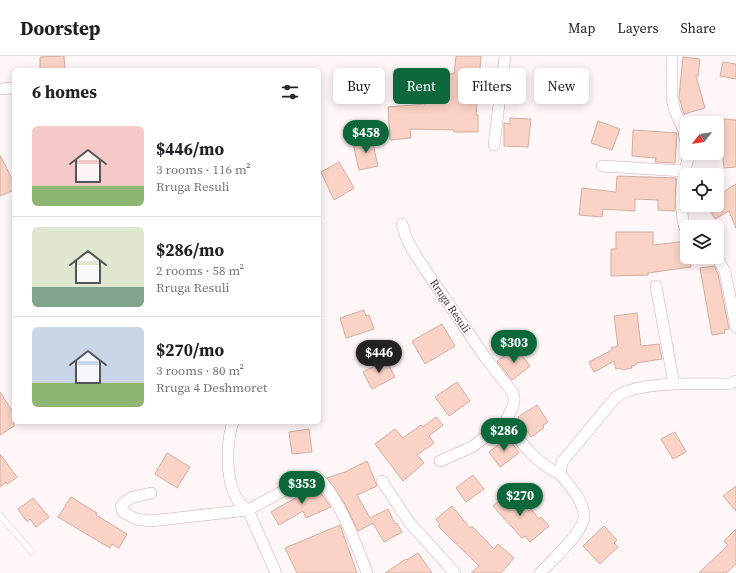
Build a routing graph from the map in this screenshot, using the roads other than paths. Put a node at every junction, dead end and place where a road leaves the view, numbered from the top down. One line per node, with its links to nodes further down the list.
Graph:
1 (505, 56): 6 (street)
2 (672, 58): 5 (street)
3 (12, 88): 4 (street)
4 (0, 89)
5 (680, 123)
6 (494, 145)
7 (602, 166): 8 (street)
8 (680, 171)
9 (402, 224): 15 (street, Rruga Resuli)
10 (721, 264): 12 (street)
11 (656, 286): 14 (street)
12 (736, 328)
13 (736, 381): 14 (street)
14 (674, 384): 18 (street)
15 (506, 421): 17 (street); 18 (street)
16 (232, 424): 21 (street)
17 (440, 461)
18 (560, 474): 27 (street)
19 (382, 481): 26 (street)
20 (151, 492): 21 (street)
21 (248, 510): 24 (street); 25 (street)
22 (0, 514): 23 (lane)
23 (32, 552)
24 (276, 573)
25 (366, 573)
26 (455, 573)
27 (540, 573)

